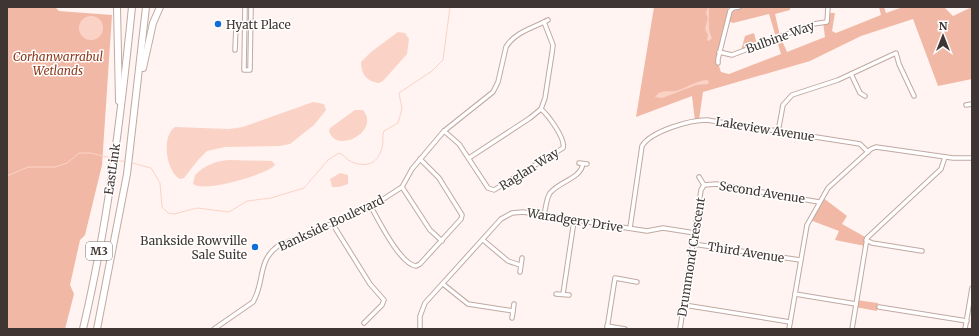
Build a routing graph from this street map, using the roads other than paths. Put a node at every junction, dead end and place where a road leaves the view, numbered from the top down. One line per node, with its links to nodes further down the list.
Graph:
1 (118, 7): 24 (highway)
2 (132, 7): 24 (highway, EastLink / M3)
3 (146, 7): 18 (highway, EastLink / M3)
4 (160, 7): 18 (highway)
5 (245, 7): 12 (street)
6 (251, 7): 13 (street)
7 (739, 7): 15 (street)
8 (828, 7): 15 (street, Bulbine Way)
9 (548, 20): 10 (street, Bankside Boulevard)
10 (544, 22): 23 (street); 25 (street, Bankside Boulevard)
11 (236, 26): 14 (street)
12 (244, 41): 13 (street); 13 (street)
13 (250, 42)
14 (235, 50)
15 (719, 52): 16 (street)
16 (718, 63)
17 (851, 74): 19 (street); 20 (street); 26 (street)
18 (138, 85): 70 (highway, EastLink / M3)
19 (864, 96)
20 (914, 96)
21 (972, 104): 22 (street)
22 (966, 105)
23 (541, 109): 29 (street); 29 (street, Raglan Way)
24 (119, 126): 69 (highway, EastLink / M3)
25 (444, 131): 29 (street); 31 (street, Bankside Boulevard)
26 (778, 132): 27 (street, Lakeview Avenue); 41 (street, Lakeview Avenue)
27 (868, 152): 28 (street); 36 (street)
28 (945, 157): 30 (street); 44 (street)
29 (469, 158)
30 (972, 158)
31 (420, 159): 35 (street, Bankside Boulevard); 45 (street)
32 (583, 164): 38 (street)
33 (699, 177): 34 (street)
34 (704, 185): 36 (street, Second Avenue); 42 (street, Drummond Crescent)
35 (402, 186): 37 (street, Bankside Boulevard); 45 (street)
36 (819, 202): 49 (street)
37 (371, 207): 40 (street, Bankside Boulevard); 45 (street)
38 (544, 215): 39 (street, Waradgery Drive); 43 (street, Waradgery Drive)
39 (574, 221): 41 (street, Waradgery Drive); 56 (street)
40 (332, 223): 67 (street); 71 (street, Bankside Boulevard)
41 (630, 228): 42 (street, Waradgery Drive)
42 (695, 233): 46 (street, Drummond Crescent)
43 (483, 240): 50 (street); 53 (street, Waradgery Drive)
44 (866, 240): 47 (street); 60 (street)
45 (442, 241)
46 (693, 244): 49 (street, Third Avenue); 61 (street, Drummond Crescent)
47 (922, 251)
48 (522, 258): 50 (street)
49 (800, 260): 57 (street)
50 (520, 266): 51 (street)
51 (520, 272)
52 (636, 282): 68 (street)
53 (443, 284): 63 (street); 72 (street, Waradgery Drive)
54 (972, 288): 65 (street)
55 (556, 294): 56 (street)
56 (562, 294): 58 (street)
57 (794, 294): 60 (street); 66 (street)
58 (569, 296)
59 (514, 304): 63 (street)
60 (856, 304): 76 (street)
61 (684, 305): 66 (street); 74 (street, Drummond Crescent)
62 (879, 307): 65 (street)
63 (513, 312): 64 (street)
64 (512, 318)
65 (967, 321): 77 (street)
66 (790, 322): 75 (street)
67 (364, 323)
68 (607, 328): 73 (street)
69 (83, 329)
70 (97, 329)
71 (214, 329)
72 (420, 329)
73 (625, 329)
74 (680, 329)
75 (789, 329)
76 (852, 329)
77 (965, 329)

